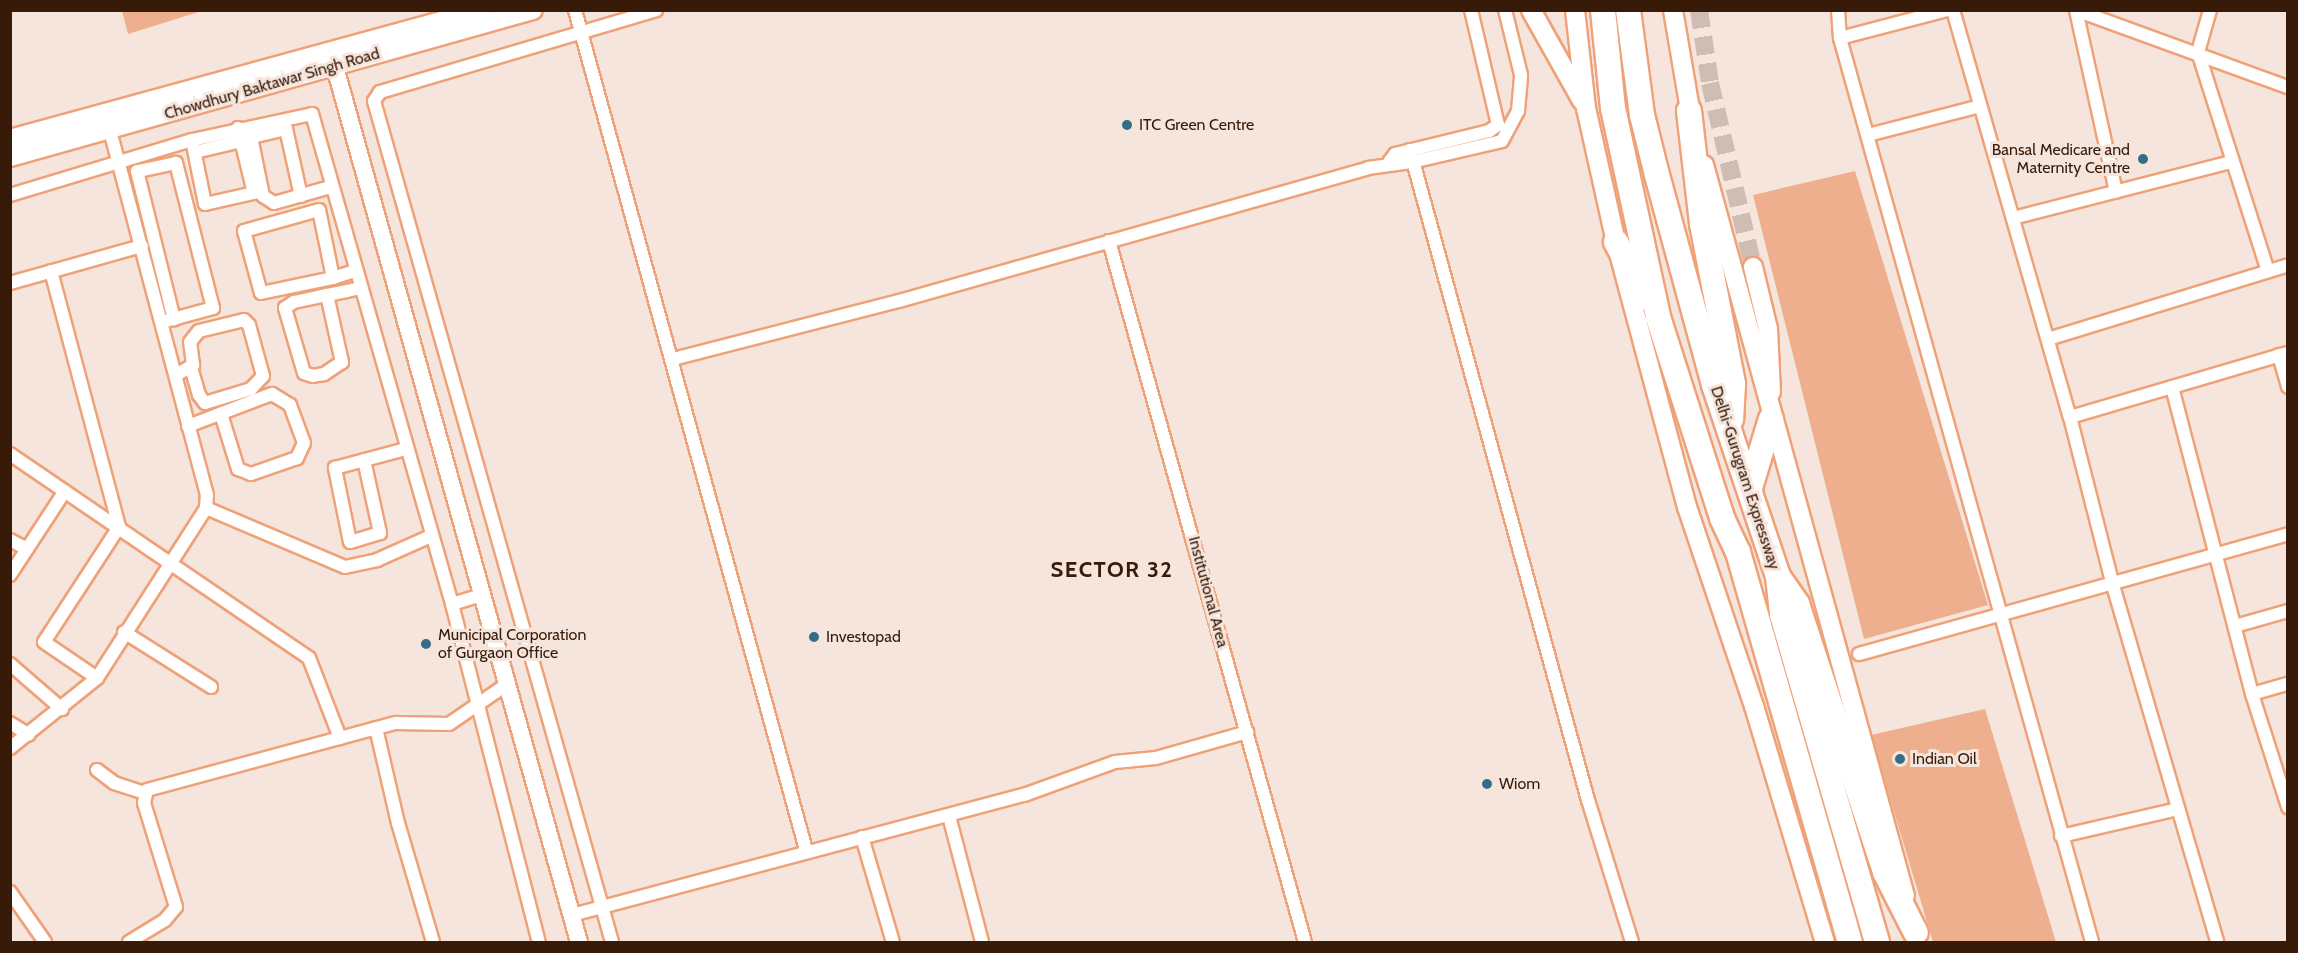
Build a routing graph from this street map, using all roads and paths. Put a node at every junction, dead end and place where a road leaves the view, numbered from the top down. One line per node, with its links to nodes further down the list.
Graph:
1 (482, 10): 29 (main road, Chowdhury Baktawar Singh Road)
2 (533, 10): 20 (main road, Chowdhury Baktawar Singh Road)
3 (575, 10): 17 (street)
4 (656, 10): 17 (street)
5 (1471, 10): 30 (street)
6 (1505, 10): 30 (street)
7 (1531, 10): 23 (main road)
8 (1575, 10): 23 (main road)
9 (1603, 10): 50 (highway, Delhi-Gurugram Expressway)
10 (1628, 10): 62 (highway, Delhi-Gurugram Expressway)
11 (1672, 10): 24 (main road)
12 (1838, 10): 18 (street)
13 (1947, 10): 18 (street)
14 (1953, 10): 22 (street)
15 (2076, 10): 19 (street); 34 (street)
16 (2210, 10): 19 (street)
17 (581, 32): 54 (street); 111 (street)
18 (1840, 38): 27 (street)
19 (2198, 52): 21 (street); 32 (street)
20 (334, 66): 25 (main road, Chowdhury Baktawar Singh Road); 80 (street)
21 (2287, 89)
22 (1980, 106): 27 (street); 37 (street)
23 (1586, 108): 39 (main road)
24 (1689, 111): 61 (main road); 62 (highway)
25 (110, 130): 29 (main road, Chowdhury Baktawar Singh Road); 31 (street)
26 (245, 133): 28 (street); 28 (street); 33 (street); 36 (street); 36 (street)
27 (1868, 135): 83 (street)
28 (193, 146): 31 (street)
29 (13, 149)
30 (1411, 156): 38 (street); 123 (street)
31 (119, 161): 35 (street); 40 (street)
32 (2231, 162): 34 (street); 45 (street)
33 (330, 187): 36 (street); 44 (street)
34 (2116, 192): 37 (street)
35 (10, 195)
36 (301, 196)
37 (2013, 218): 52 (street)
38 (1109, 241): 54 (street); 97 (street, Institutional Area)
39 (1616, 242): 50 (highway); 124 (main road)
40 (142, 246): 43 (street); 51 (street)
41 (2288, 265): 45 (street)
42 (1753, 267): 61 (main road)
43 (51, 271): 47 (street); 70 (street)
44 (355, 271): 46 (street); 48 (street)
45 (2268, 271): 52 (street)
46 (333, 278): 46 (street)
47 (10, 283)
48 (360, 288): 49 (street); 64 (street)
49 (327, 295): 49 (street)
50 (1658, 317): 125 (highway, Delhi-Gurugram Expressway)
51 (168, 321): 51 (street); 56 (street)
52 (2048, 339): 60 (street)
53 (2283, 354): 57 (street); 58 (street)
54 (673, 359): 109 (street)
55 (191, 367): 55 (street); 56 (street)
56 (176, 375): 63 (street)
57 (2172, 387): 60 (street); 75 (street)
58 (2288, 387)
59 (221, 414): 59 (street); 63 (street)
60 (2070, 417): 79 (street)
61 (1772, 419): 67 (highway); 113 (main road)
62 (1730, 424): 67 (highway, Delhi-Gurugram Expressway)
63 (188, 426): 69 (street)
64 (406, 449): 66 (street); 72 (street)
65 (10, 454): 68 (street)
66 (364, 460): 66 (street)
67 (1750, 488): 78 (highway, Delhi-Gurugram Expressway)
68 (65, 491): 70 (street); 74 (street)
69 (206, 508): 72 (street); 76 (street)
70 (118, 528): 76 (street); 88 (street)
71 (2288, 534): 75 (street)
72 (431, 536): 81 (street)
73 (10, 540): 74 (street)
74 (27, 549): 77 (street)
75 (2215, 552): 79 (street); 84 (street)
76 (168, 561): 85 (street); 99 (street)
77 (10, 575)
78 (1778, 576): 113 (highway); 126 (highway, Delhi-Gurugram Expressway)
79 (2112, 582): 83 (street); 105 (street)
80 (481, 595): 81 (street); 90 (street)
81 (452, 604): 93 (street)
82 (2288, 611): 84 (street)
83 (1998, 612): 86 (street); 107 (street)
84 (2235, 626): 92 (street)
85 (124, 632): 88 (street); 91 (street)
86 (1859, 654)
87 (10, 664): 94 (street)
88 (97, 678): 94 (street)
89 (2288, 684): 92 (street)
90 (506, 685): 93 (street); 112 (street)
91 (212, 687)
92 (2252, 694): 102 (street)
93 (477, 707): 96 (street); 117 (street)
94 (62, 709): 98 (street)
95 (10, 723): 98 (street)
96 (376, 728): 99 (street); 116 (street)
97 (1247, 732): 106 (street); 122 (street, Institutional Area)
98 (28, 735): 100 (street)
99 (340, 738): 103 (street)
100 (10, 748)
101 (96, 770): 103 (street)
102 (2283, 779): 104 (street)
103 (144, 793): 115 (street)
104 (2288, 807)
105 (2178, 809): 107 (street); 128 (street)
106 (949, 816): 108 (street); 121 (street)
107 (2061, 836): 127 (street)
108 (862, 837): 109 (street); 120 (street)
109 (806, 850): 111 (street)
110 (10, 892): 114 (street)
111 (601, 907): 112 (street); 119 (street)
112 (572, 915): 118 (street)
113 (1917, 938)
114 (45, 942)
115 (131, 942)
116 (434, 942)
117 (539, 942)
118 (579, 942)
119 (612, 942)
120 (893, 942)
121 (982, 942)
122 (1305, 942)
123 (1632, 942)
124 (1824, 942)
125 (1850, 942)
126 (1877, 942)
127 (2092, 942)
128 (2217, 942)

